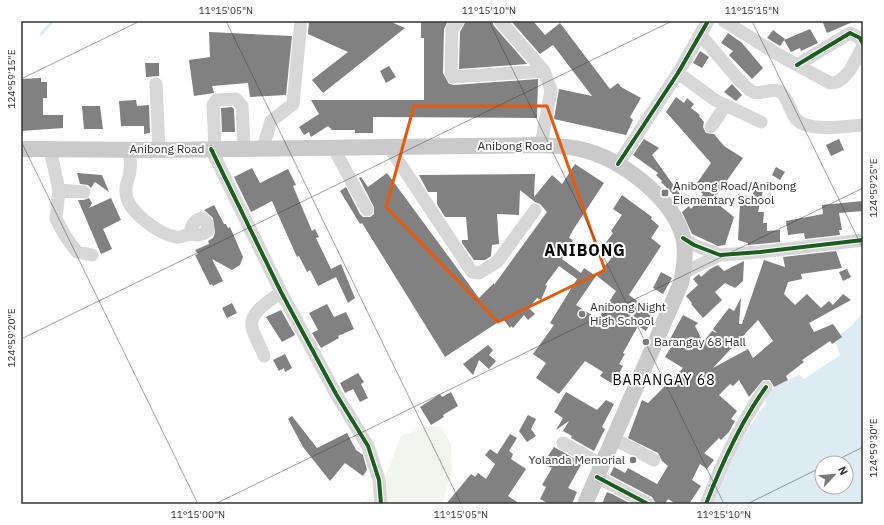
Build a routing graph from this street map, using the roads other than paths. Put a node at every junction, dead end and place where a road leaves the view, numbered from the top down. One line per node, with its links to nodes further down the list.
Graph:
1 (301, 21): 20 (street)
2 (458, 21): 9 (street)
3 (500, 21): 9 (street)
4 (708, 21): 6 (street)
5 (724, 21): 8 (street)
6 (700, 34): 10 (street); 14 (street)
7 (863, 45): 8 (street); 8 (street)
8 (797, 65)
9 (544, 71): 16 (street)
10 (678, 73): 12 (street); 26 (street)
11 (156, 84): 25 (street)
12 (725, 106): 13 (street); 15 (street)
13 (762, 122)
14 (863, 125)
15 (711, 127)
16 (541, 145): 18 (main road, Anibong Road); 26 (main road, Anibong Road)
17 (333, 147): 18 (main road, Anibong Road); 20 (main road, Anibong Road); 29 (street)
18 (389, 147): 30 (street)
19 (244, 148): 20 (main road, Anibong Road); 24 (main road, Anibong Road); 24 (street)
20 (263, 148)
21 (21, 149): 22 (main road, Anibong Road)
22 (50, 149): 23 (main road, Anibong Road); 27 (street)
23 (129, 149): 25 (main road, Anibong Road); 31 (street)
24 (213, 149): 25 (main road, Anibong Road); 37 (street)
25 (159, 150)
26 (618, 164): 32 (main road, Anibong Road)
27 (59, 190): 28 (street); 34 (street)
28 (84, 192)
29 (367, 210)
30 (535, 210)
31 (190, 234)
32 (683, 238): 35 (street); 36 (main road, Anibong Road)
33 (863, 240): 35 (street)
34 (92, 255)
35 (720, 255): 36 (street)
36 (683, 273): 40 (main road, Anibong Road)
37 (281, 292): 38 (street); 44 (street)
38 (264, 356)
39 (766, 387): 47 (street)
40 (614, 439): 42 (street); 43 (main road, Anibong Road)
41 (563, 443): 43 (street)
42 (654, 460)
43 (600, 471): 45 (main road, Anibong Road); 46 (street)
44 (381, 504)
45 (585, 504)
46 (648, 504)
47 (706, 504)

